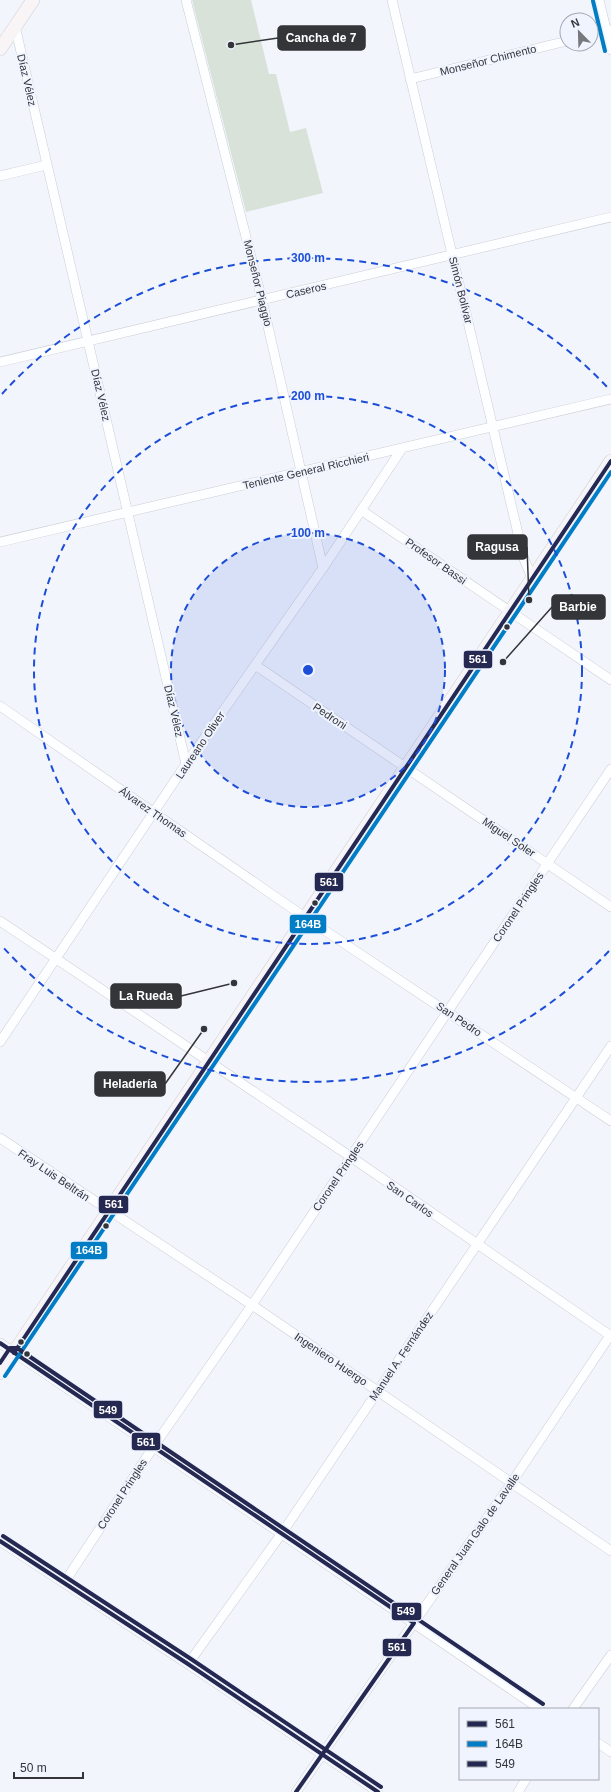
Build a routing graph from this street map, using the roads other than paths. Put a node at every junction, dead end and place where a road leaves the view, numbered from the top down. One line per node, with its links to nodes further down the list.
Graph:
1 (33, 0): 5 (main road)
2 (186, 0): 16 (street, Monseñor Piaggio)
3 (392, 0): 11 (street, Simón Bolívar)
4 (599, 0): 6 (street)
5 (15, 26): 9 (main road); 12 (street, Díaz Vélez)
6 (609, 30): 7 (street); 10 (street)
7 (599, 33)
8 (559, 43): 11 (street, Monseñor Chimento)
9 (0, 50)
10 (611, 50)
11 (410, 79): 15 (street, Simón Bolívar)
12 (46, 165): 13 (street); 17 (street, Díaz Vélez)
13 (0, 176)
14 (611, 217): 15 (street, Caseros)
15 (452, 255): 16 (street, Caseros); 20 (street, Simón Bolívar)
16 (262, 300): 17 (street, Caseros); 23 (street, Monseñor Piaggio)
17 (89, 341): 18 (street, Caseros); 25 (street, Díaz Vélez)
18 (0, 362)
19 (611, 400): 20 (street, Teniente General Ricchieri)
20 (494, 428): 21 (street, Teniente General Ricchieri); 28 (street, Simón Bolívar)
21 (401, 450): 23 (street, Teniente General Ricchieri); 24 (street, Laureano Oliver)
22 (611, 462): 28 (main road)
23 (302, 472): 25 (street, Teniente General Ricchieri); 27 (street, Monseñor Piaggio)
24 (361, 510): 27 (street, Laureano Oliver); 29 (street, Profesor Bassi)
25 (128, 513): 26 (street, Teniente General Ricchieri); 33 (street, Díaz Vélez)
26 (0, 542)
27 (323, 568): 30 (street, Laureano Oliver)
28 (533, 580): 29 (main road)
29 (510, 613): 31 (street, Profesor Bassi); 34 (main road)
30 (255, 665): 33 (street, Laureano Oliver); 34 (street, Pedroni)
31 (611, 680)
32 (1, 709): 36 (street, Álvarez Thomas)
33 (186, 764): 36 (street, Laureano Oliver)
34 (406, 768): 37 (street, Miguel Soler); 39 (main road)
35 (611, 769): 37 (street, Coronel Pringles)
36 (155, 812): 39 (street, Álvarez Thomas); 41 (street, Laureano Oliver)
37 (548, 863): 38 (street, Miguel Soler); 42 (street, Coronel Pringles)
38 (611, 906)
39 (306, 918): 42 (street, San Pedro); 45 (main road)
40 (0, 921): 41 (street, San Carlos)
41 (56, 959): 43 (street, Laureano Oliver); 45 (street, San Carlos)
42 (448, 1011): 46 (street, San Pedro); 49 (street, Coronel Pringles)
43 (0, 1042)
44 (611, 1046): 46 (street, Manuel A. Fernández)
45 (209, 1063): 49 (street, San Carlos); 50 (main road)
46 (576, 1098): 47 (street, San Pedro); 51 (street, Manuel A. Fernández)
47 (611, 1122)
48 (0, 1138): 50 (street, Fray Luis Beltrán)
49 (351, 1157): 51 (street, San Carlos); 52 (street, Coronel Pringles)
50 (109, 1212): 52 (street, Ingeniero Huergo); 55 (main road)
51 (477, 1245): 53 (street, San Carlos); 57 (street, Manuel A. Fernández)
52 (252, 1305): 57 (street, Ingeniero Huergo); 58 (street, Coronel Pringles)
53 (611, 1335): 59 (street, General Juan Galo de Lavalle)
54 (0, 1343): 55 (street)
55 (14, 1353): 56 (main road); 58 (street)
56 (0, 1373)
57 (378, 1390): 59 (street, Ingeniero Huergo); 60 (street, Manuel A. Fernández)
58 (154, 1446): 60 (street); 63 (street, Coronel Pringles)
59 (512, 1482): 62 (street, Ingeniero Huergo); 64 (street, General Juan Galo de Lavalle)
60 (282, 1533): 64 (street); 66 (street, Manuel A. Fernández)
61 (0, 1541): 63 (street)
62 (611, 1551)
63 (64, 1583): 66 (street)
64 (414, 1623): 67 (street); 71 (street, General Juan Galo de Lavalle)
65 (611, 1655): 68 (street)
66 (188, 1664): 71 (street)
67 (539, 1708)
68 (574, 1708)
69 (599, 1744): 70 (street)
70 (611, 1752)
71 (321, 1754): 73 (street, General Juan Galo de Lavalle); 74 (street)
72 (525, 1780): 75 (street)
73 (296, 1792)
74 (378, 1792)
75 (518, 1792)

